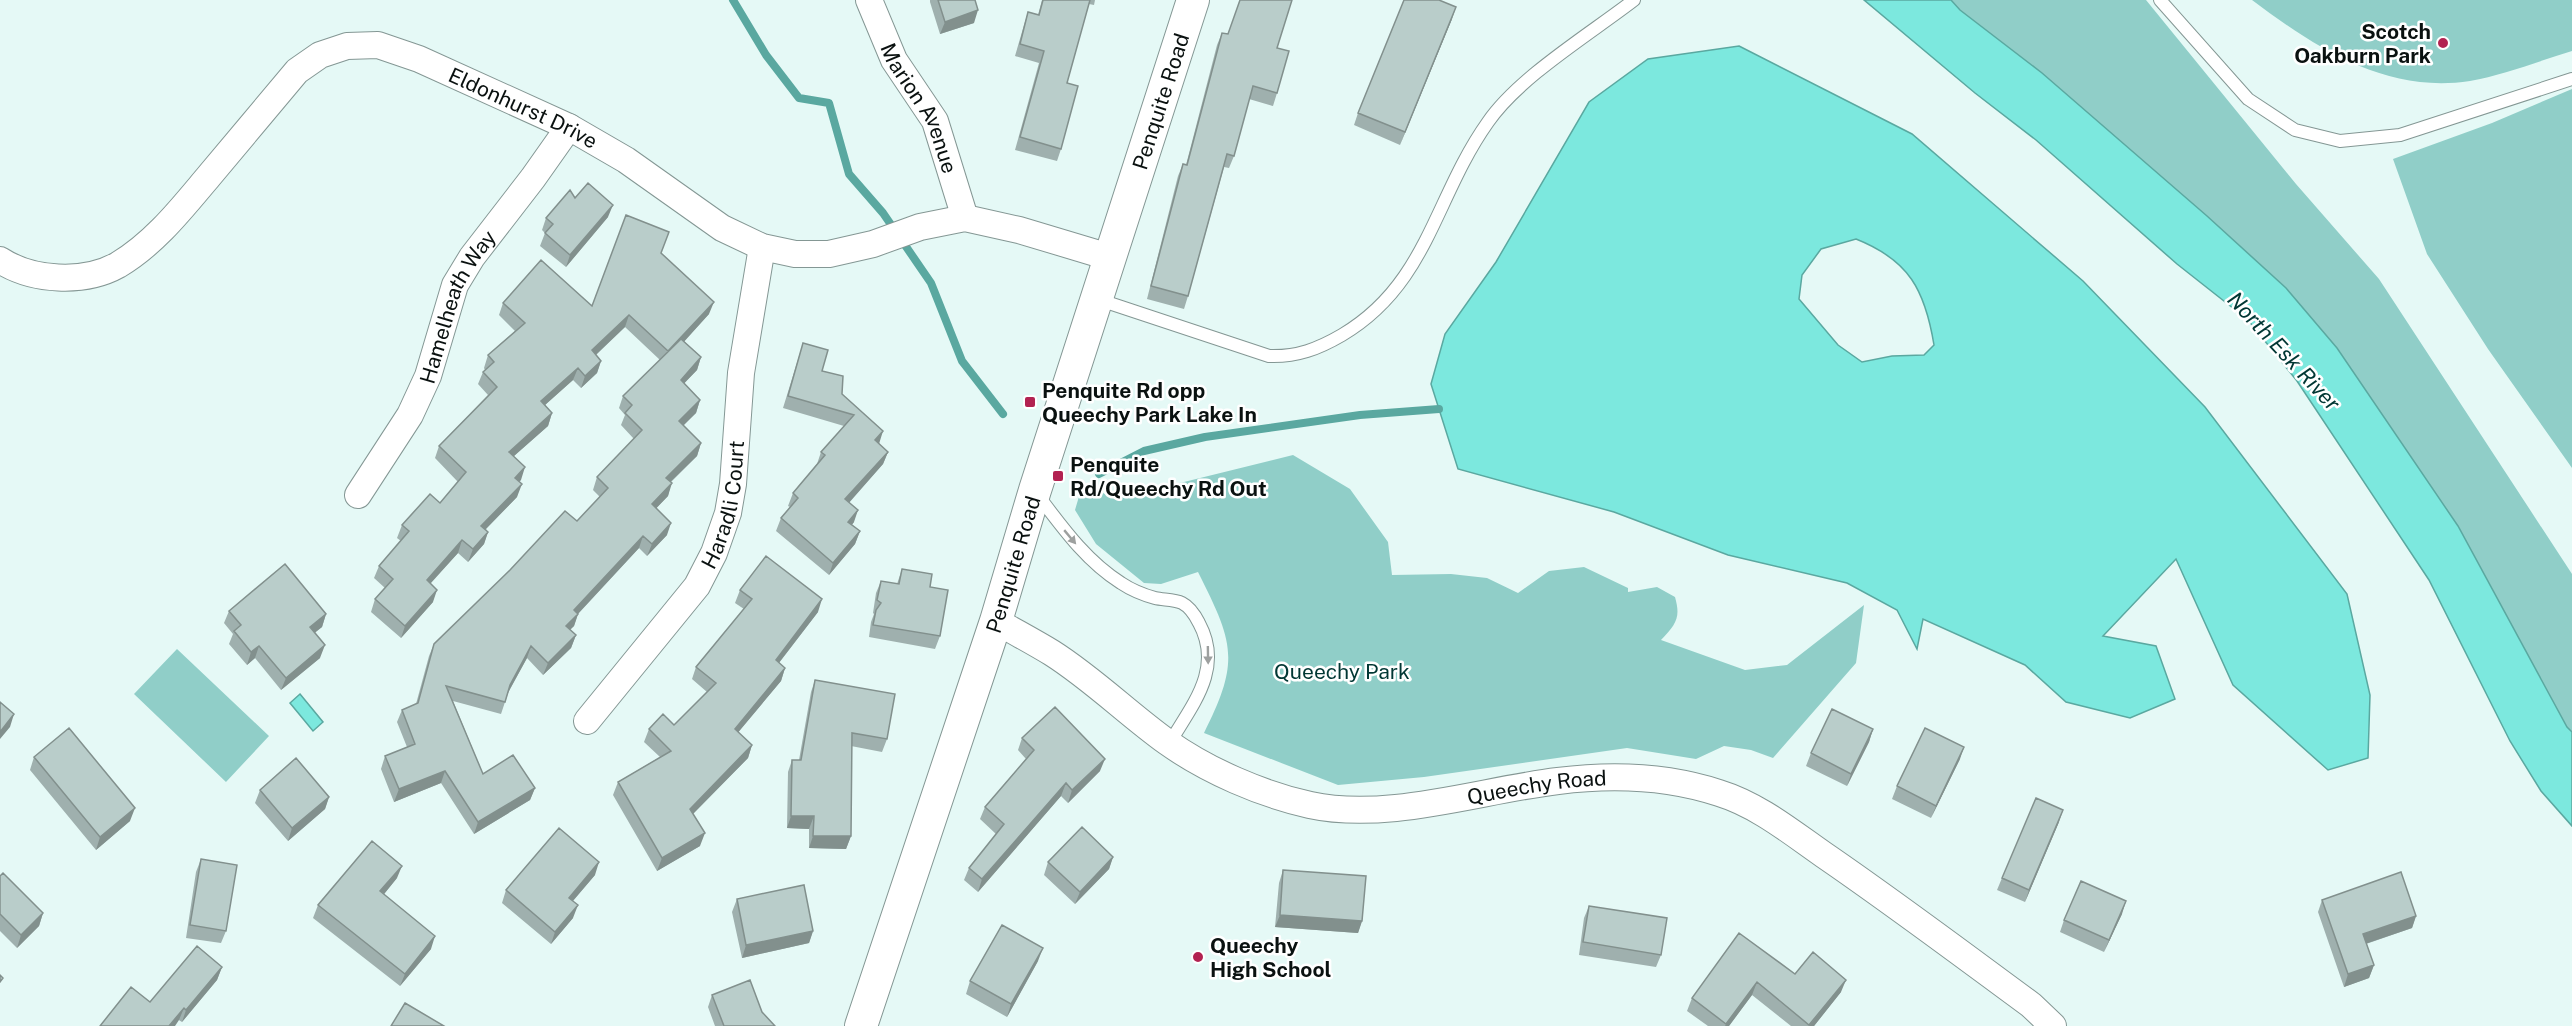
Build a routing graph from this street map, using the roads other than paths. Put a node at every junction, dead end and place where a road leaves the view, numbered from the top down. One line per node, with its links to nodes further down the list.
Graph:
1 (869, 0): 7 (street, Marion Avenue)
2 (1193, 0): 9 (street, Penquite Road)
3 (1634, 0): 11 (lane)
4 (2160, 0): 5 (lane)
5 (2572, 79)
6 (569, 127): 8 (street, Eldonhurst Drive); 10 (street, Eldonhurst Drive); 13 (street, Hamelheath Way)
7 (965, 218): 8 (street, Eldonhurst Drive); 9 (street, Eldonhurst Drive)
8 (762, 247): 15 (street, Haradli Court)
9 (1109, 257): 11 (street, Penquite Road)
10 (0, 260)
11 (1096, 299): 12 (street, Penquite Road)
12 (1035, 490): 14 (street, Penquite Road); 16 (lane, one-way to 16)
13 (358, 495)
14 (996, 621): 16 (street, Queechy Road); 17 (street, Penquite Road)
15 (587, 721)
16 (1169, 744): 18 (street, Queechy Road)
17 (861, 1026)
18 (2053, 1026)

